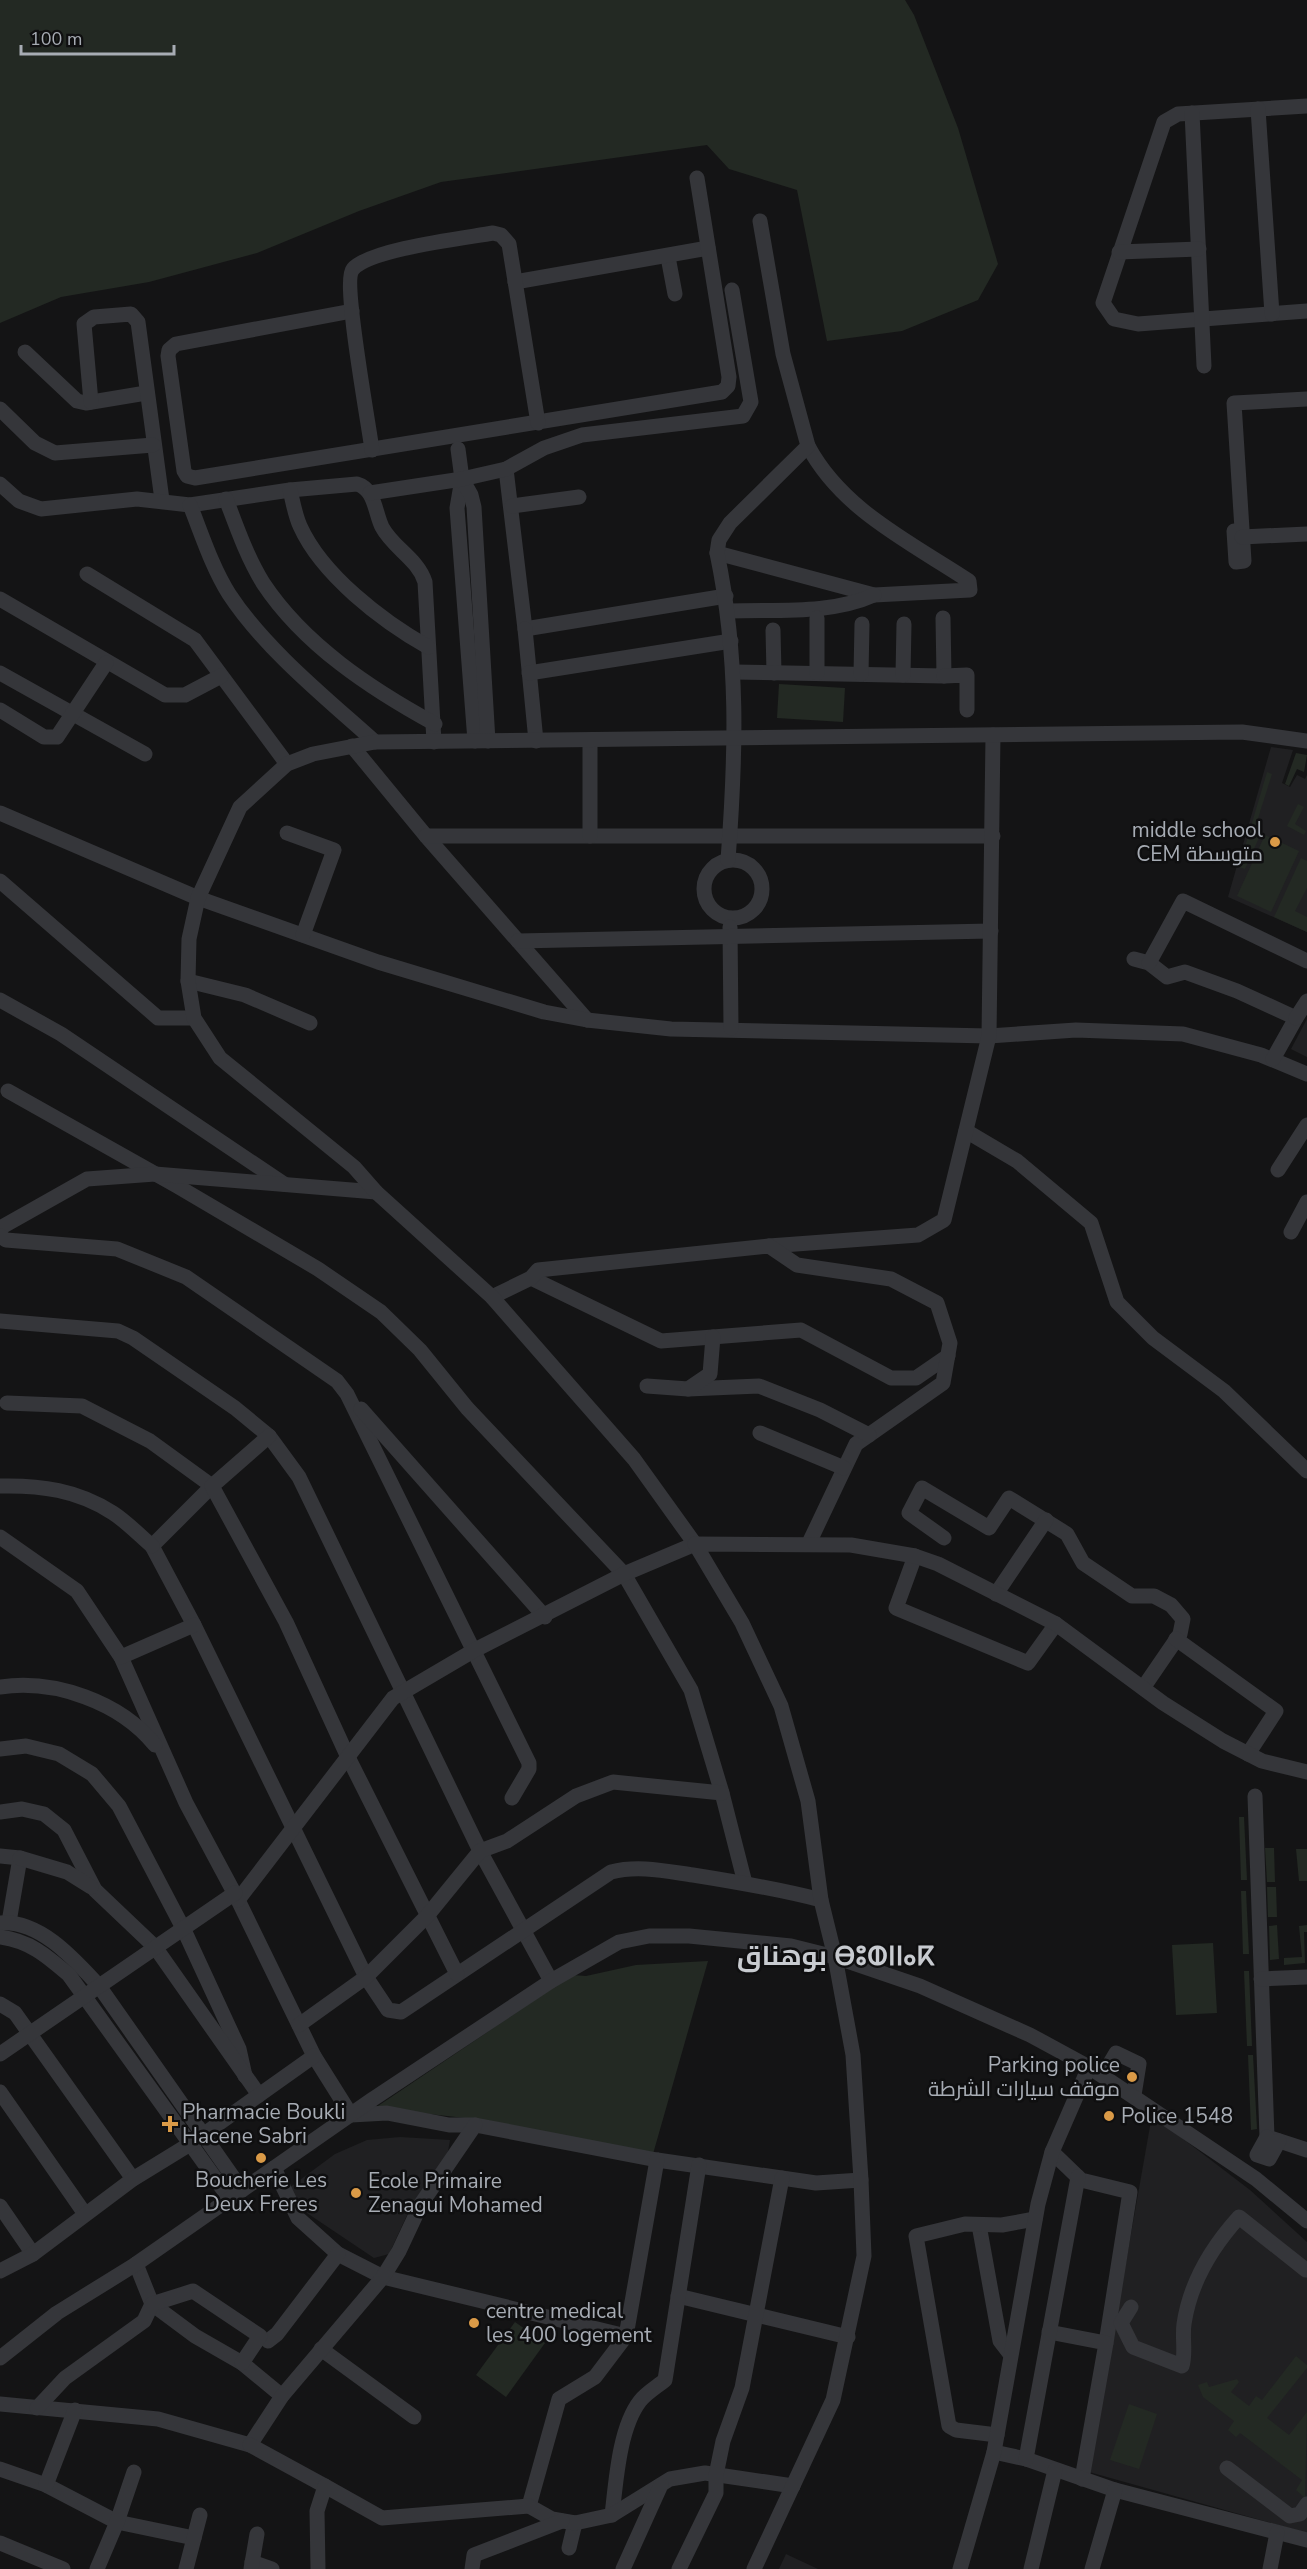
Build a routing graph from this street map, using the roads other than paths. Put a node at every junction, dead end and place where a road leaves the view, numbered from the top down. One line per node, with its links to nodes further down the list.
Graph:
1 (1307, 106): 2 (street)
2 (1258, 109): 3 (street); 15 (street)
3 (1192, 113): 7 (street); 8 (street)
4 (696, 178): 6 (street)
5 (760, 221): 26 (street)
6 (708, 248): 9 (street); 23 (street)
7 (1199, 249): 8 (street); 16 (street)
8 (1119, 252): 16 (street)
9 (668, 256): 10 (street); 12 (street)
10 (515, 282): 13 (street); 23 (street)
11 (732, 290): 28 (street)
12 (675, 294)
13 (352, 311): 27 (street); 27 (street)
14 (1307, 311): 15 (street)
15 (1272, 314): 16 (street)
16 (1202, 320): 18 (street)
17 (25, 352): 21 (street)
18 (1204, 366)
19 (146, 393): 21 (street); 21 (street); 25 (street)
20 (1306, 399): 38 (street)
21 (91, 402)
22 (0, 409): 25 (street)
23 (538, 423): 24 (street)
24 (457, 441): 27 (street); 29 (street)
25 (153, 445): 35 (street)
26 (808, 446): 39 (street); 41 (street)
27 (372, 450)
28 (506, 469): 29 (street); 37 (street)
29 (462, 479): 32 (street); 69 (street)
30 (0, 484): 35 (street)
31 (290, 490): 32 (street); 34 (street); 51 (street)
32 (370, 493): 51 (street)
33 (579, 497): 37 (street)
34 (226, 499): 36 (street); 65 (street)
35 (162, 500): 36 (street)
36 (190, 505): 72 (street)
37 (512, 506): 48 (street)
38 (1307, 534)
39 (717, 553): 41 (street); 43 (street)
40 (87, 574): 61 (street)
41 (874, 595): 43 (street)
42 (0, 599): 52 (street)
43 (727, 603): 48 (street); 50 (street)
44 (817, 618): 57 (street)
45 (943, 618): 60 (street)
46 (862, 624): 58 (street)
47 (904, 624): 59 (street)
48 (525, 629): 55 (street)
49 (773, 630): 56 (street)
50 (731, 641): 53 (street); 55 (street)
51 (428, 647): 65 (street)
52 (106, 663): 61 (street); 64 (street)
53 (734, 672): 56 (street); 67 (street)
54 (0, 673): 64 (street)
55 (530, 673): 70 (street)
56 (774, 673): 57 (street)
57 (817, 673): 58 (street)
58 (861, 674): 59 (street)
59 (903, 675): 60 (street)
60 (944, 675): 63 (street)
61 (221, 676): 76 (street)
62 (0, 710): 64 (street)
63 (967, 710)
64 (74, 715): 75 (street)
65 (435, 724): 73 (street)
66 (993, 735): 67 (street); 71 (street); 82 (street)
67 (736, 738): 68 (street); 79 (street)
68 (590, 740): 70 (street); 81 (street)
69 (482, 741): 70 (street); 73 (street)
70 (536, 741)
71 (1307, 741)
72 (375, 742): 73 (street); 74 (street)
73 (434, 742)
74 (352, 746): 76 (street); 80 (street)
75 (145, 753)
76 (288, 764): 85 (street)
77 (0, 813): 85 (street)
78 (287, 833): 88 (street)
79 (730, 834): 81 (street); 82 (street); 83 (street)
80 (426, 836): 81 (street); 90 (street)
81 (590, 836)
82 (993, 836): 87 (street)
83 (728, 860): 86 (street); 86 (street)
84 (0, 881): 97 (street)
85 (198, 898): 88 (street); 94 (street)
86 (730, 918): 89 (street)
87 (991, 931): 89 (street); 102 (street)
88 (303, 935): 99 (street)
89 (730, 935): 90 (street); 101 (street)
90 (518, 941): 99 (street)
91 (1134, 959): 93 (street)
92 (1307, 961): 93 (street)
93 (1149, 963): 98 (street)
94 (188, 981): 97 (street); 100 (street)
95 (0, 1000): 110 (street)
96 (1307, 1001): 98 (street)
97 (194, 1018): 111 (street)
98 (1296, 1018): 103 (street)
99 (586, 1020): 101 (street)
100 (310, 1023)
101 (730, 1028): 102 (street)
102 (989, 1036): 103 (street); 107 (street)
103 (1273, 1059): 104 (street)
104 (1307, 1074)
105 (8, 1091): 109 (street)
106 (1307, 1125): 108 (street)
107 (966, 1131): 116 (street); 130 (street)
108 (1278, 1170)
109 (155, 1174): 110 (street); 113 (street); 140 (street)
110 (286, 1185): 111 (street)
111 (376, 1192): 118 (street)
112 (1307, 1202): 114 (street)
113 (0, 1228)
114 (1291, 1232)
115 (0, 1236): 124 (street)
116 (769, 1246): 117 (street); 121 (street)
117 (531, 1278): 118 (street); 120 (street)
118 (492, 1297): 137 (street)
119 (0, 1321): 128 (street)
120 (713, 1337): 121 (street); 123 (street)
121 (948, 1356): 127 (street)
122 (647, 1386): 123 (street)
123 (688, 1389): 127 (street)
124 (346, 1394): 142 (street); 146 (street)
125 (7, 1403): 132 (street)
126 (760, 1433): 129 (street)
127 (868, 1435): 129 (street)
128 (269, 1436): 132 (street); 150 (street)
129 (844, 1468): 136 (street)
130 (1307, 1471)
131 (0, 1486): 138 (street)
132 (212, 1486): 138 (street); 153 (street)
133 (1046, 1520): 135 (street); 141 (street); 145 (street)
134 (0, 1537): 147 (street)
135 (944, 1538)
136 (809, 1543): 137 (street); 139 (street)
137 (695, 1544): 140 (street); 167 (street)
138 (152, 1546): 143 (street)
139 (915, 1556): 141 (street); 144 (street)
140 (624, 1574): 142 (street); 156 (street)
141 (996, 1594): 144 (street)
142 (545, 1617): 146 (street)
143 (194, 1624): 147 (street); 160 (street)
144 (1056, 1624): 149 (street)
145 (1176, 1639): 149 (street); 152 (street)
146 (473, 1651): 150 (street); 158 (street)
147 (121, 1657): 154 (street)
148 (0, 1687): 154 (street)
149 (1143, 1688): 152 (street)
150 (403, 1690): 153 (street); 161 (street)
151 (0, 1749): 171 (street)
152 (1248, 1754): 155 (street)
153 (347, 1755): 160 (street); 168 (street)
154 (165, 1756): 166 (street)
155 (1307, 1772)
156 (722, 1793): 161 (street); 164 (street)
157 (1255, 1796): 178 (street)
158 (512, 1798)
159 (0, 1812): 165 (street)
160 (293, 1828): 166 (street); 176 (street)
161 (480, 1851): 168 (street); 170 (street)
162 (0, 1856): 163 (street)
163 (20, 1858): 165 (street); 169 (street)
164 (745, 1883): 167 (street); 170 (street)
165 (96, 1890): 173 (street)
166 (236, 1896): 171 (street); 183 (street)
167 (821, 1900): 174 (street)
168 (427, 1916): 175 (street); 176 (street)
169 (5, 1922): 180 (street)
170 (524, 1929): 175 (street); 179 (street)
171 (184, 1930): 173 (street); 189 (street)
172 (0, 1937): 181 (street)
173 (155, 1947): 180 (street); 189 (street)
174 (835, 1957): 179 (street); 187 (street); 205 (street)
175 (457, 1974): 176 (street)
176 (366, 1977): 183 (street)
177 (1307, 1977): 178 (street)
178 (1261, 1979): 197 (street)
179 (551, 1981): 193 (street)
180 (99, 1986): 181 (street); 195 (street)
181 (84, 1997): 184 (street); 196 (street)
182 (0, 2004): 184 (street)
183 (299, 2025): 186 (street)
184 (31, 2033): 185 (street); 204 (street)
185 (0, 2054)
186 (314, 2056): 191 (street); 193 (street)
187 (1089, 2067): 188 (street); 198 (street)
188 (1103, 2075): 192 (street); 192 (street)
189 (245, 2076): 191 (street)
190 (0, 2092): 208 (street)
191 (259, 2095): 195 (street)
192 (1134, 2095): 210 (street)
193 (351, 2115): 194 (street); 201 (street)
194 (474, 2125): 199 (street); 217 (street)
195 (203, 2134): 196 (street); 206 (street)
196 (190, 2144): 204 (street); 206 (street)
197 (1307, 2150)
198 (1052, 2152): 202 (street); 209 (street)
199 (657, 2160): 200 (street); 223 (street)
200 (699, 2165): 203 (street); 218 (street)
201 (274, 2168): 206 (street); 213 (street)
202 (1078, 2177): 222 (street); 226 (street)
203 (782, 2178): 205 (street); 221 (street)
204 (133, 2179): 208 (street)
205 (861, 2180): 224 (street)
206 (236, 2195): 214 (street)
207 (0, 2206): 212 (street)
208 (85, 2214): 212 (street)
209 (1035, 2219): 211 (street); 228 (street)
210 (1307, 2221)
211 (979, 2225): 228 (street); 236 (street)
212 (33, 2254): 216 (street)
213 (338, 2254): 217 (street); 225 (street)
214 (136, 2264): 219 (street); 229 (street)
215 (1307, 2270): 220 (street)
216 (0, 2271)
217 (383, 2277): 223 (street); 227 (street)
218 (678, 2296): 221 (street); 254 (street)
219 (152, 2304): 230 (street); 230 (street); 233 (street)
220 (1131, 2307)
221 (756, 2314): 224 (street); 244 (street)
222 (1049, 2332): 226 (street); 239 (street)
223 (626, 2336): 252 (street)
224 (848, 2337): 249 (street)
225 (268, 2341)
226 (1106, 2343): 245 (street)
227 (321, 2349): 231 (street); 235 (street)
228 (1010, 2354): 236 (street)
229 (0, 2358)
230 (242, 2363): 231 (street)
231 (282, 2396): 237 (street)
232 (0, 2404): 233 (street)
233 (37, 2409): 234 (street)
234 (75, 2410): 237 (street); 246 (street)
235 (414, 2417)
236 (997, 2435): 238 (street)
237 (250, 2445): 248 (street)
238 (994, 2452): 239 (street); 273 (street)
239 (1026, 2459): 241 (street)
240 (0, 2469): 246 (street)
241 (1055, 2470): 245 (street); 274 (street)
242 (1230, 2470): 251 (street)
243 (134, 2472): 255 (street)
244 (716, 2475): 247 (street); 249 (street); 271 (street)
245 (1082, 2479): 250 (street)
246 (46, 2485): 255 (street)
247 (661, 2485): 254 (street); 270 (street)
248 (325, 2486): 252 (street); 268 (street)
249 (792, 2486): 272 (street)
250 (1115, 2490): 257 (street); 275 (street)
251 (1307, 2504)
252 (529, 2506): 256 (street)
253 (200, 2515): 259 (street)
254 (612, 2515): 256 (street)
255 (117, 2522): 259 (street); 265 (street)
256 (568, 2522): 262 (street); 269 (street)
257 (1277, 2532): 260 (street); 276 (street)
258 (257, 2535): 263 (street)
259 (194, 2538): 266 (street)
260 (1307, 2540)
261 (0, 2543): 264 (street)
262 (569, 2548)
263 (252, 2565): 267 (street)
264 (63, 2569)
265 (97, 2569)
266 (186, 2569)
267 (272, 2569)
268 (318, 2569)
269 (472, 2569)
270 (623, 2569)
271 (679, 2569)
272 (754, 2569)
273 (960, 2569)
274 (1031, 2569)
275 (1092, 2569)
276 (1270, 2569)

